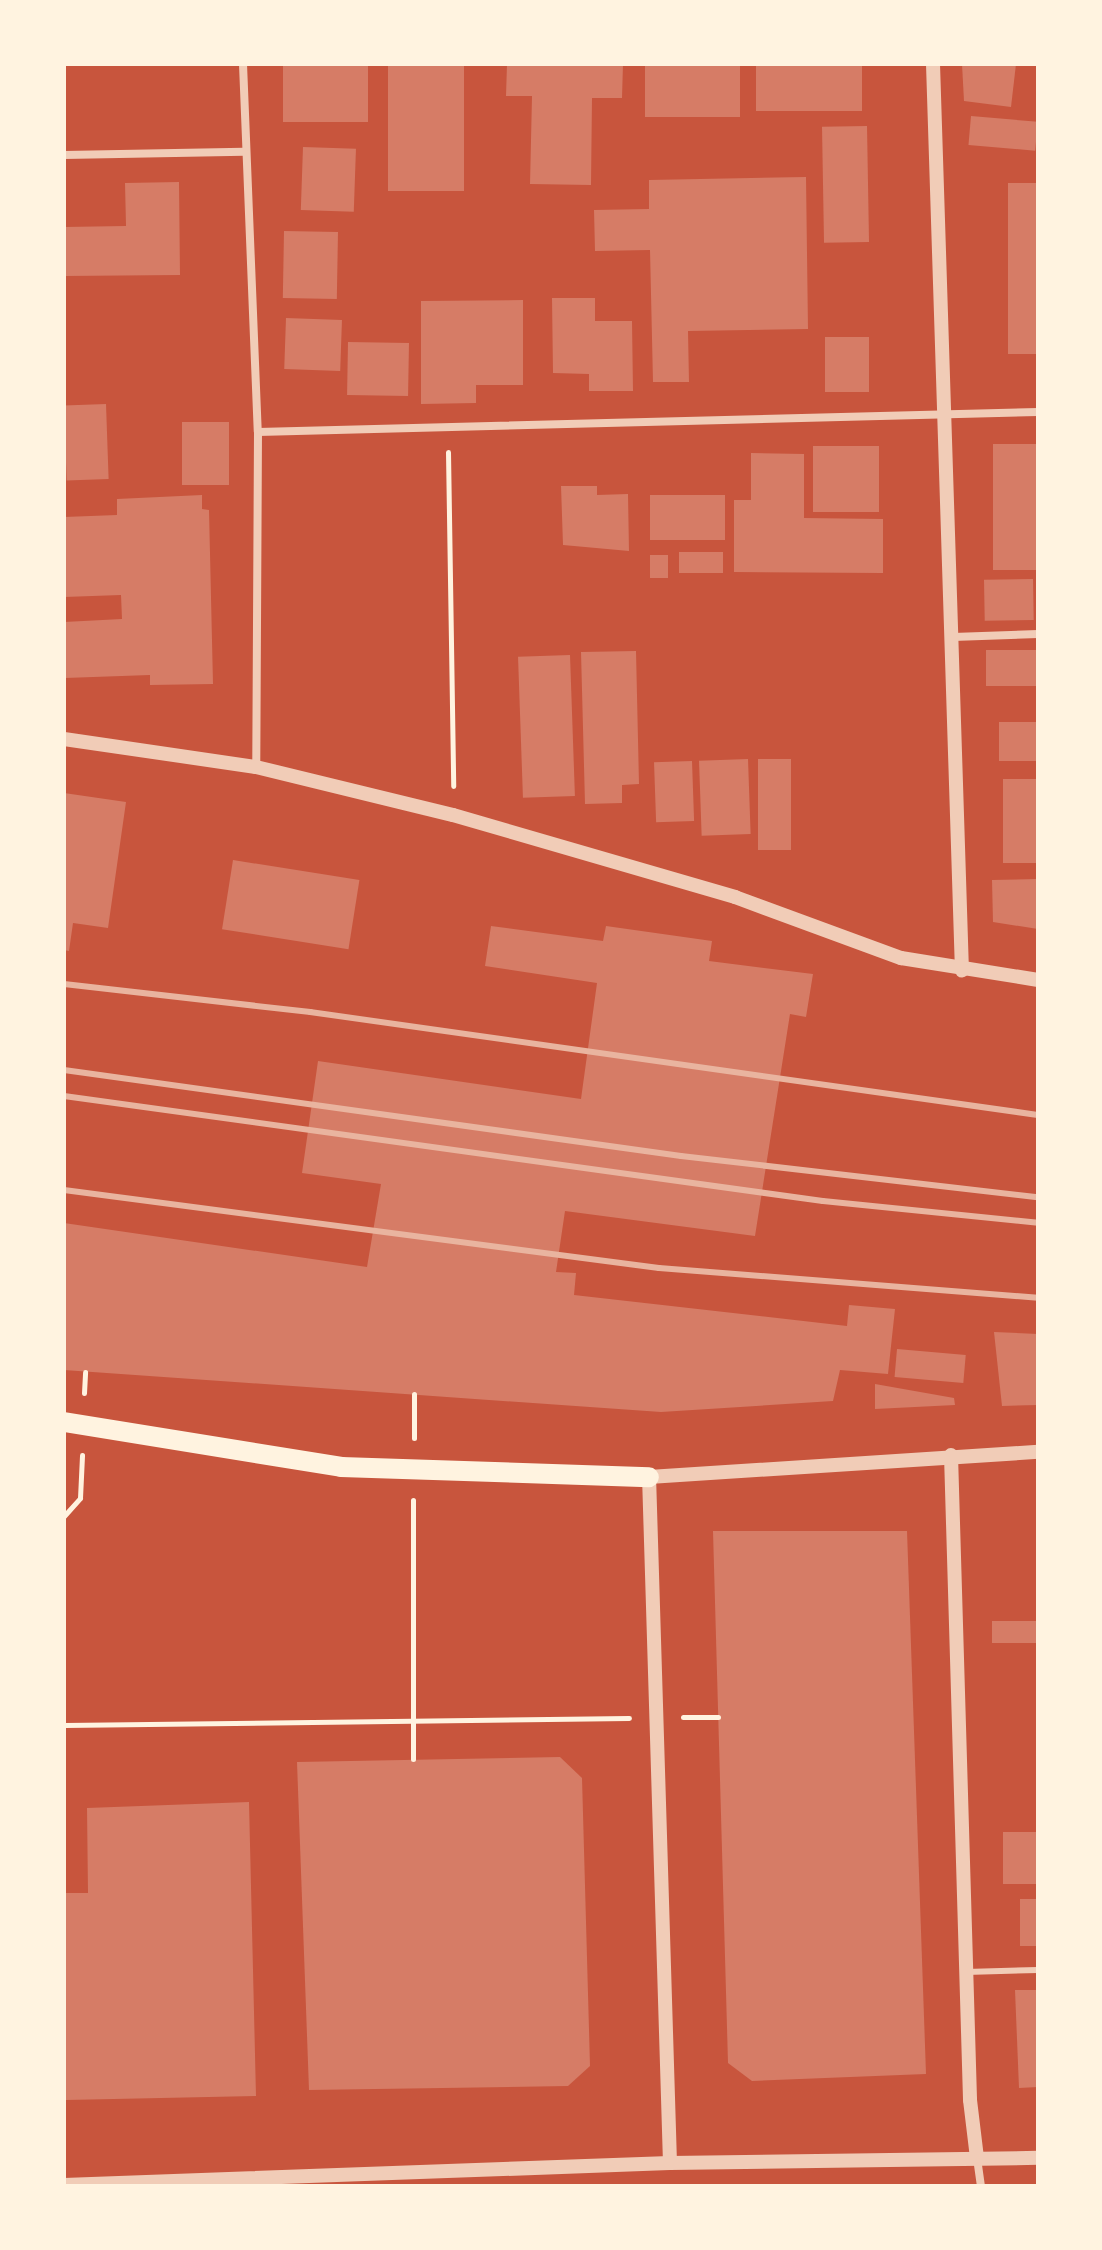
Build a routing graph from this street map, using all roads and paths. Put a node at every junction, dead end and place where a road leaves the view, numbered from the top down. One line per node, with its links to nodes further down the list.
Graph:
1 (243, 64): 3 (street)
2 (933, 64): 6 (street)
3 (244, 152): 4 (street); 8 (street)
4 (64, 155)
5 (1038, 412): 6 (street)
6 (946, 415): 7 (street); 10 (street)
7 (448, 425): 8 (street); 13 (path)
8 (258, 432): 12 (street)
9 (1038, 634): 10 (street)
10 (953, 637): 14 (street)
11 (64, 739): 12 (street)
12 (256, 767): 13 (street)
13 (453, 815): 14 (street)
14 (962, 971): 15 (street)
15 (1038, 980)
16 (414, 1394): 18 (path)
17 (64, 1422): 21 (main road)
18 (413, 1441)
19 (1038, 1452): 20 (street)
20 (951, 1455): 21 (street); 30 (street)
21 (649, 1477): 33 (street)
22 (413, 1487): 26 (path)
23 (672, 1717): 24 (path)
24 (718, 1717)
25 (641, 1718): 26 (path)
26 (412, 1721): 27 (path); 28 (path)
27 (64, 1725)
28 (413, 1759)
29 (1038, 1970): 30 (lane)
30 (966, 1972): 31 (street)
31 (977, 2158): 32 (street); 33 (street); 36 (street)
32 (1038, 2158)
33 (670, 2163): 34 (street)
34 (267, 2181): 35 (street)
35 (64, 2185)
36 (981, 2186)

